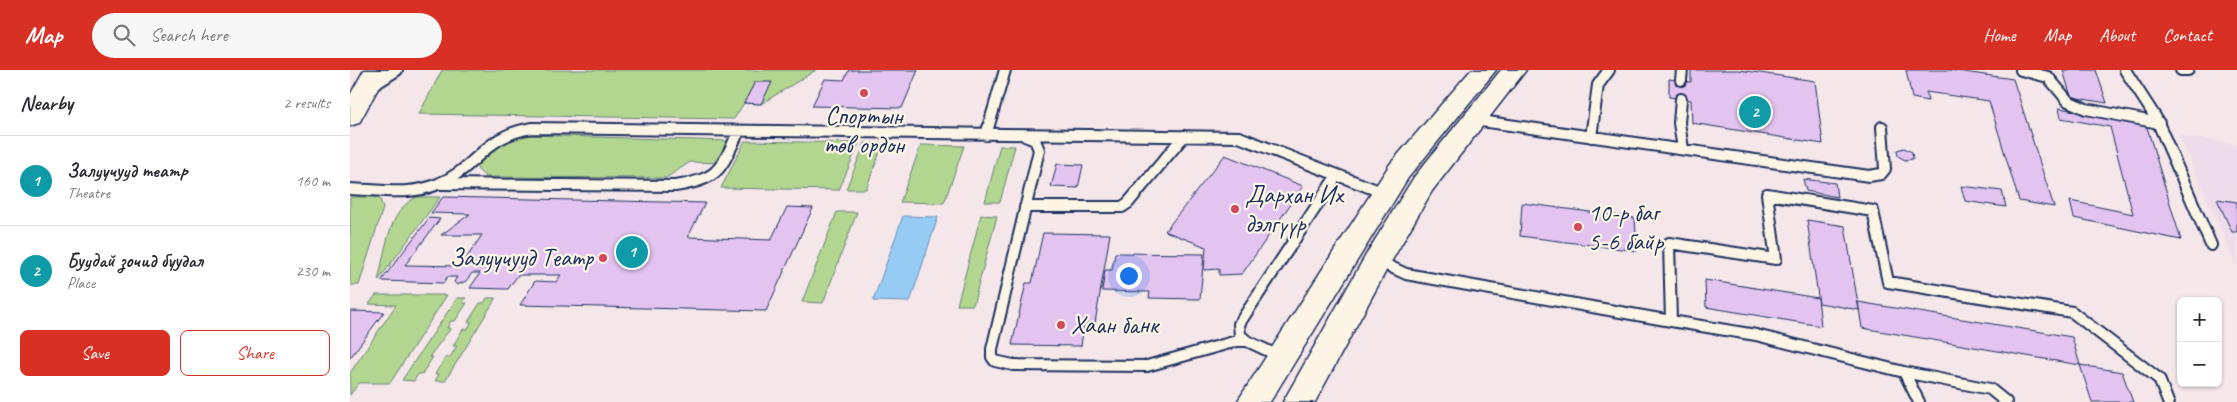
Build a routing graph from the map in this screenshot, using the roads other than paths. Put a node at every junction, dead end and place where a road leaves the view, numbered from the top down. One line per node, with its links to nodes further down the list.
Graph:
1 (398, 70): 11 (lane)
2 (1005, 70): 19 (lane)
3 (1484, 70): 27 (main road)
4 (1514, 70): 15 (main road)
5 (1609, 70): 22 (lane)
6 (1682, 70): 12 (lane)
7 (2021, 70): 16 (lane)
8 (2125, 70): 16 (lane)
9 (2181, 70): 10 (lane)
10 (2188, 70)
11 (370, 80): 14 (main road)
12 (1681, 80)
13 (1681, 99): 23 (lane)
14 (350, 117)
15 (1474, 120): 22 (lane); 30 (main road)
16 (2158, 123): 29 (lane)
17 (1882, 127): 23 (lane)
18 (738, 131): 19 (lane); 25 (lane); 25 (lane)
19 (986, 134): 20 (lane)
20 (1020, 135): 21 (lane); 28 (lane)
21 (1184, 136): 24 (lane); 28 (lane)
22 (1591, 137): 23 (lane)
23 (1683, 149)
24 (1337, 175): 27 (lane); 32 (lane)
25 (440, 184): 26 (lane)
26 (350, 189)
27 (1384, 193): 33 (main road)
28 (1025, 207): 32 (lane)
29 (2211, 245)
30 (1377, 260): 31 (lane); 36 (main road)
31 (1671, 321): 34 (lane); 39 (lane)
32 (1247, 342): 33 (lane)
33 (1281, 357): 35 (main road)
34 (1904, 372): 37 (lane); 38 (lane)
35 (1253, 402)
36 (1299, 402)
37 (1919, 402)
38 (2006, 402)
39 (2168, 402)

